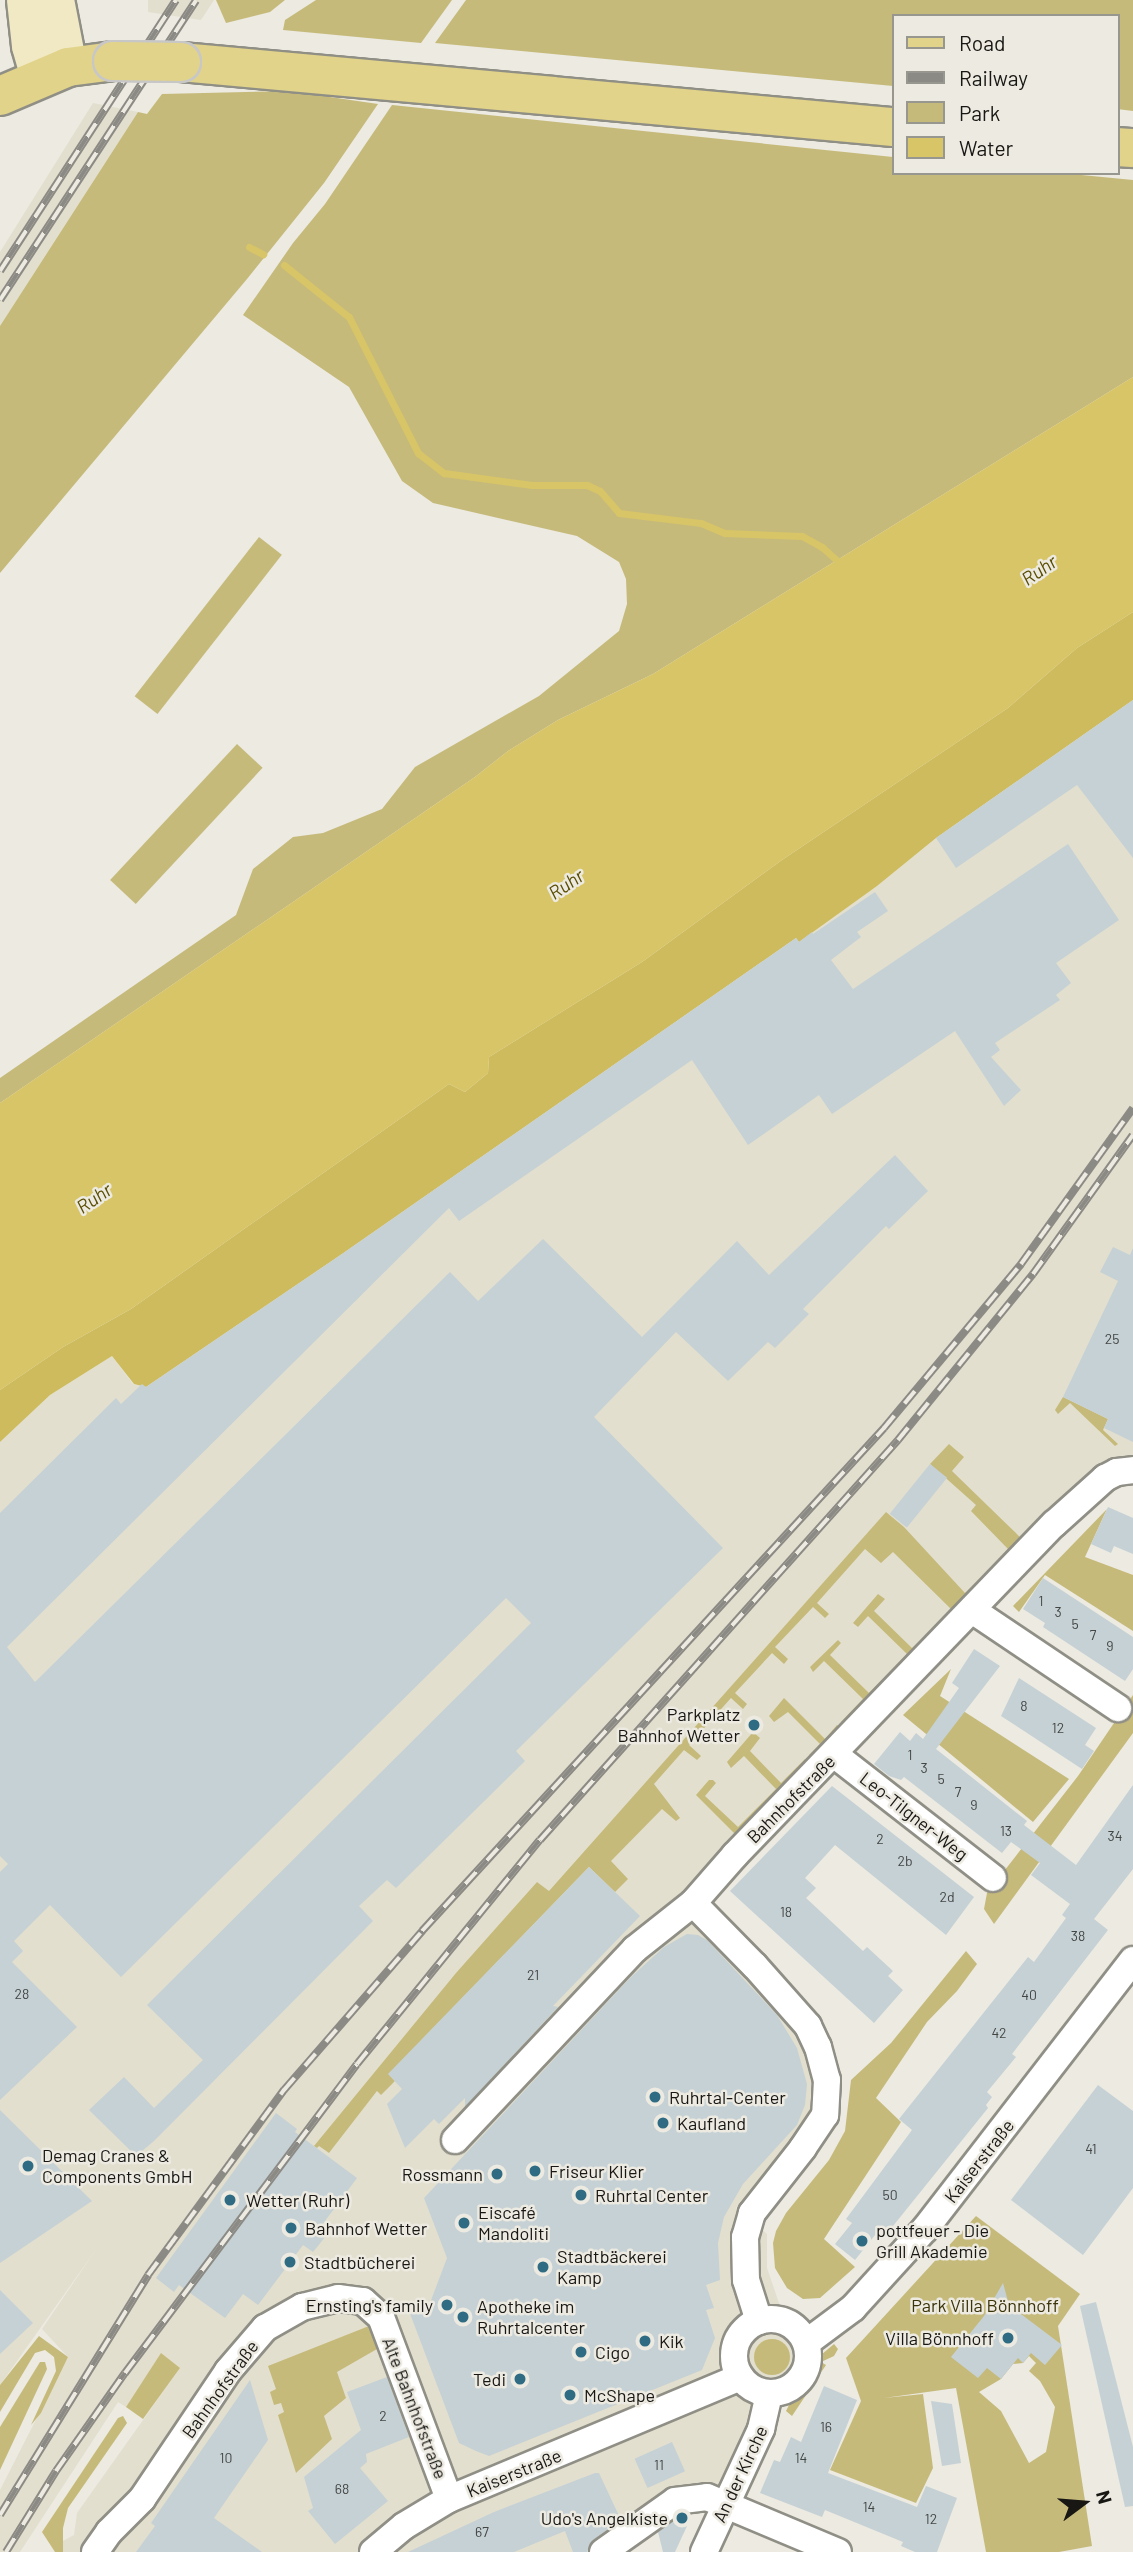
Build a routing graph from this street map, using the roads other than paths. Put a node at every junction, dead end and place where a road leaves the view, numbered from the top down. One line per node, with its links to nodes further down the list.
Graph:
1 (26, 0): 3 (main road)
2 (55, 0): 3 (main road)
3 (54, 72): 4 (main road); 5 (main road, bridge)
4 (0, 96)
5 (892, 127)
6 (1133, 1470): 7 (street, Bahnhofstraße)
7 (972, 1610): 8 (street); 9 (street, Bahnhofstraße)
8 (1118, 1708)
9 (835, 1755): 10 (street, Leo-Tilgner-Weg); 11 (street, Bahnhofstraße)
10 (993, 1878)
11 (693, 1903): 13 (street, Bahnhofstraße); 15 (street)
12 (1133, 1960): 16 (street, Kaiserstraße)
13 (461, 2134)
14 (381, 2317): 19 (street, Alte Bahnhofstraße); 21 (street, Bahnhofstraße)
15 (759, 2321): 16 (street); 17 (street)
16 (806, 2343): 18 (street)
17 (741, 2377): 18 (street); 19 (street, Kaiserstraße)
18 (769, 2394): 20 (street, An der Kirche)
19 (449, 2499): 22 (street, Kaiserstraße)
20 (727, 2504): 23 (street); 24 (street, An der Kirche); 25 (street)
21 (95, 2552)
22 (373, 2552)
23 (603, 2552)
24 (704, 2552)
25 (838, 2552)

